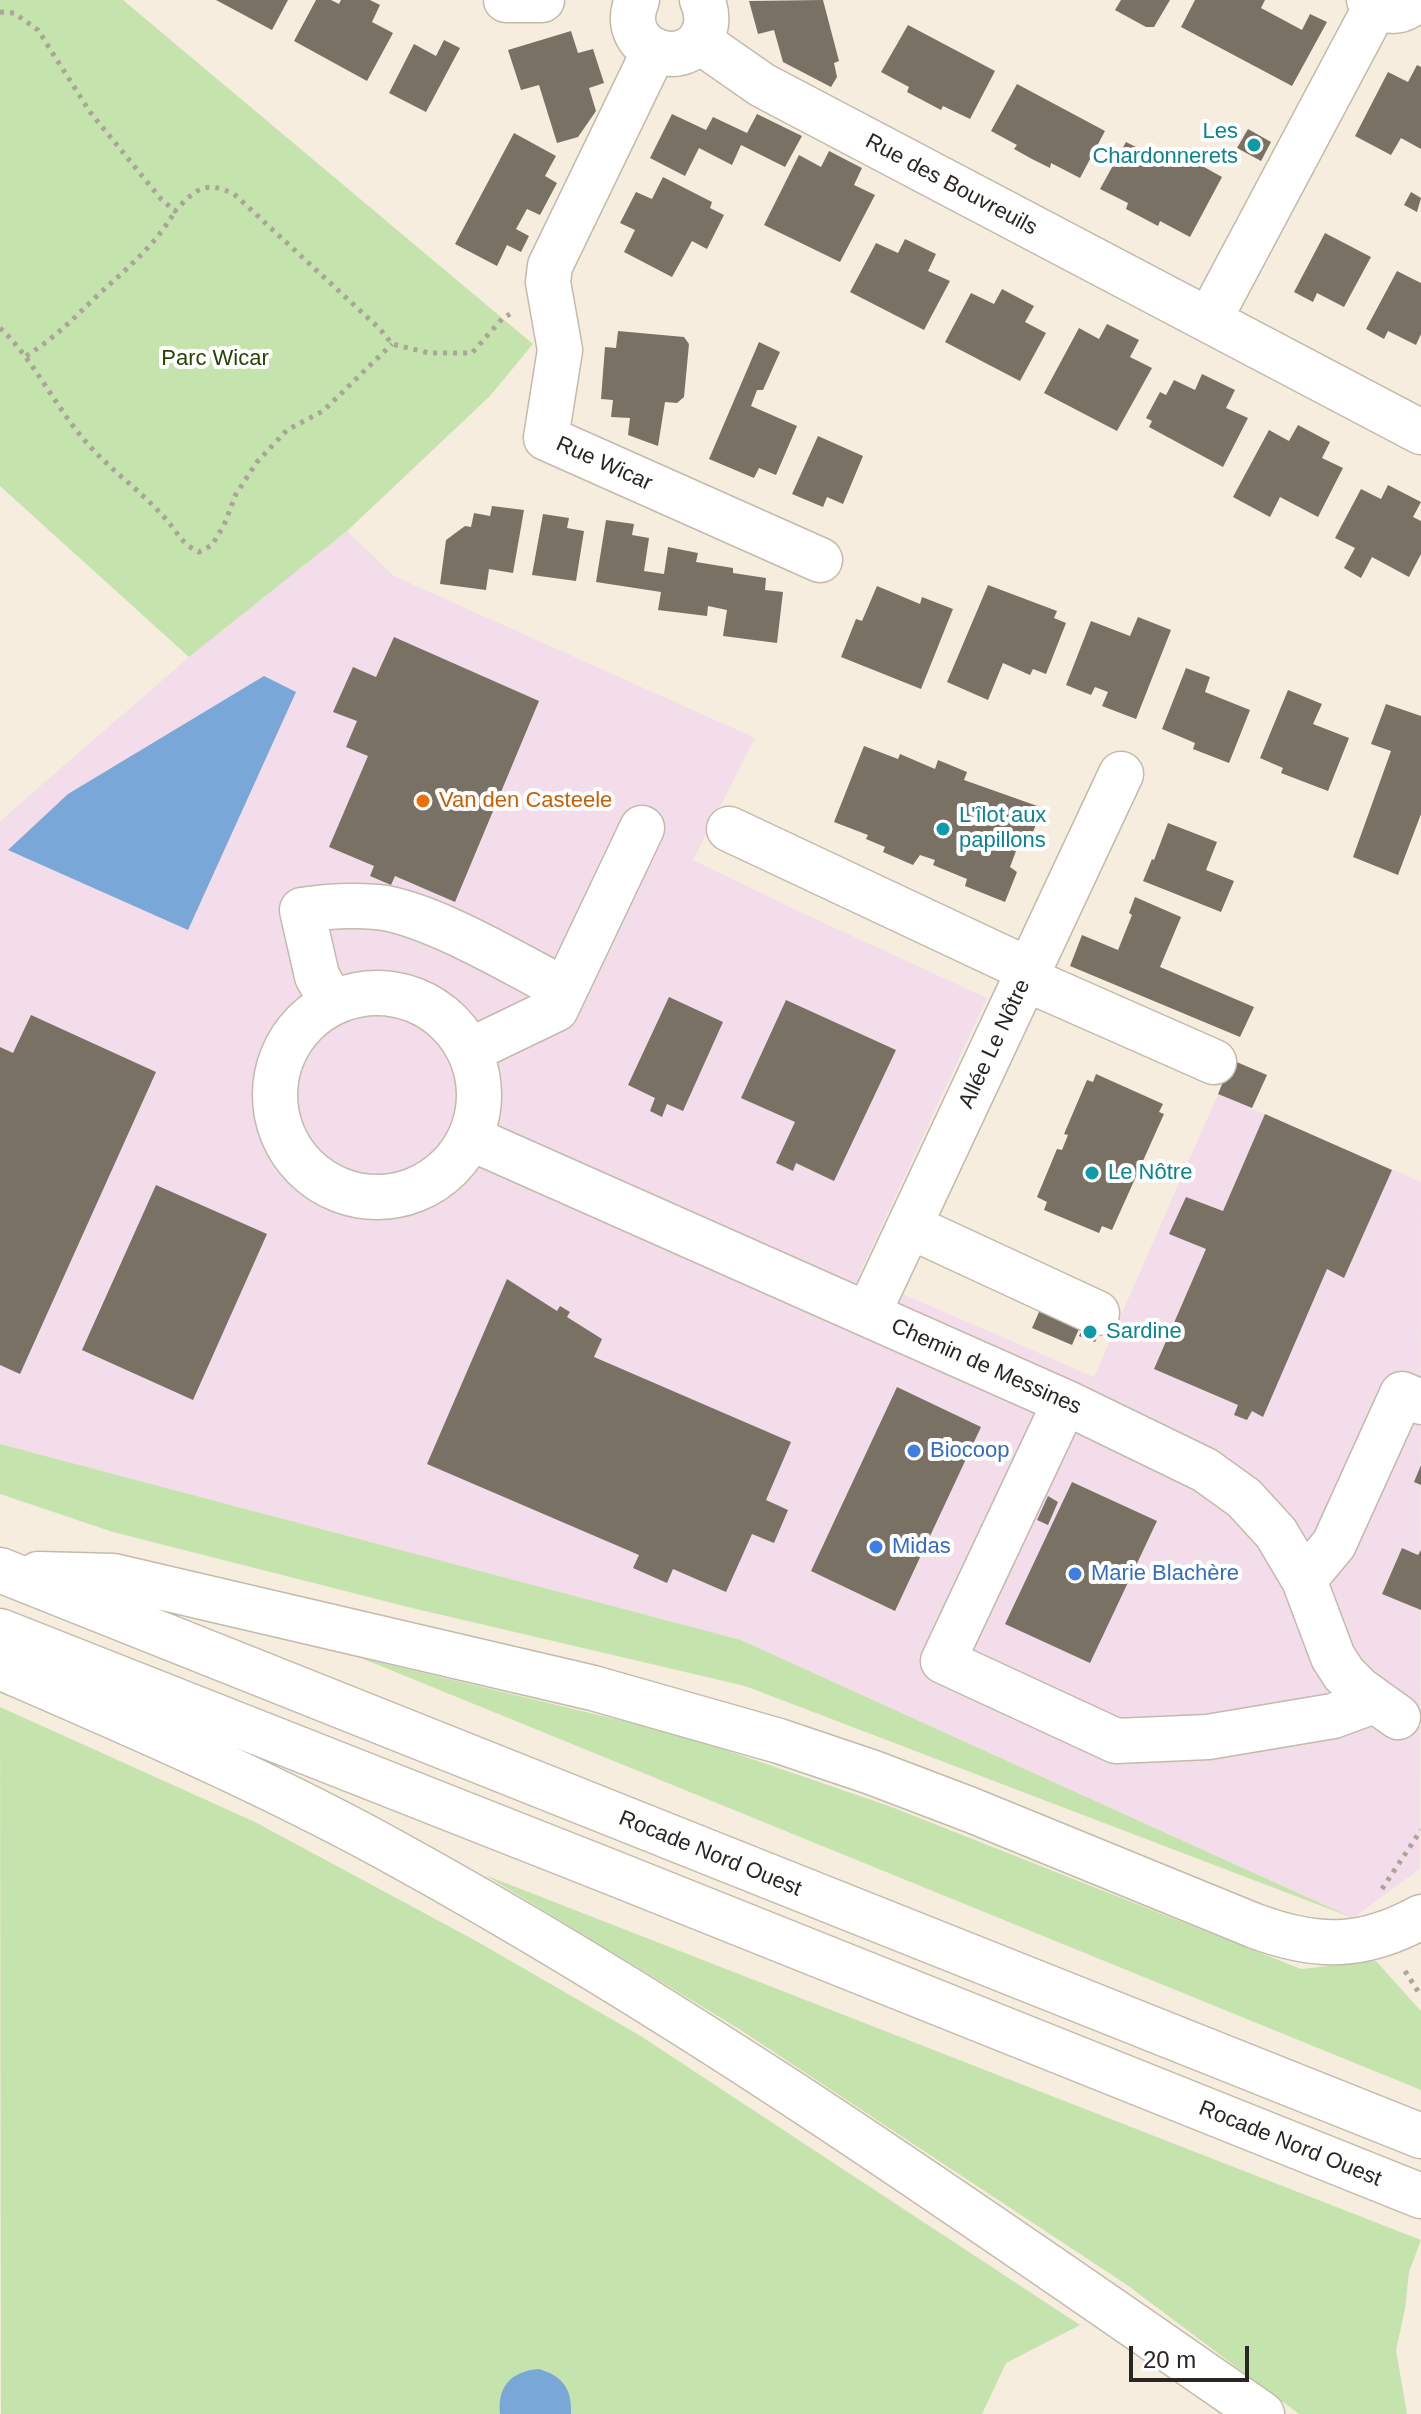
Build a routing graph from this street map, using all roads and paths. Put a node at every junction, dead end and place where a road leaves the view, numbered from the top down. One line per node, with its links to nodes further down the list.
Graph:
1 (506, 0): 2 (main road)
2 (542, 0)
3 (631, 1): 8 (main road)
4 (1394, 2): 5 (main road); 11 (main road)
5 (1421, 4)
6 (0, 12): 9 (path)
7 (700, 20): 8 (main road); 11 (main road, Rue des Bouvreuils)
8 (654, 51): 10 (main road, Rue Wicar)
9 (175, 211): 13 (path); 14 (path)
10 (549, 291): 13 (path); 16 (main road, Rue Wicar)
11 (1209, 320): 15 (main road, Rue des Bouvreuils)
12 (0, 328): 14 (path)
13 (392, 344): 14 (path)
14 (26, 356)
15 (1421, 432)
16 (820, 560)
17 (1121, 774): 20 (main road, Allée Le Nôtre)
18 (642, 828): 21 (main road)
19 (729, 829): 20 (main road)
20 (1028, 975): 24 (main road); 26 (main road, Allée Le Nôtre)
21 (565, 990): 22 (main road); 23 (main road)
22 (332, 1003): 23 (main road); 25 (main road)
23 (469, 1051): 25 (main road)
24 (1214, 1062)
25 (470, 1138): 28 (main road, Chemin de Messines)
26 (909, 1226): 27 (main road); 28 (main road, Allée Le Nôtre)
27 (1097, 1313)
28 (868, 1314): 29 (main road, Chemin de Messines)
29 (1065, 1402): 32 (main road, Chemin de Messines); 35 (main road)
30 (1421, 1402): 32 (main road)
31 (4, 1571): 36 (main road); 37 (main road, Rocade Nord Ouest)
32 (1304, 1580): 35 (main road, Chemin de Messines)
33 (0, 1631): 38 (main road, Rocade Nord Ouest)
34 (0, 1667): 39 (main road)
35 (1404, 1722)
36 (1421, 1917)
37 (1421, 2136)
38 (1421, 2196)
39 (1262, 2414)

